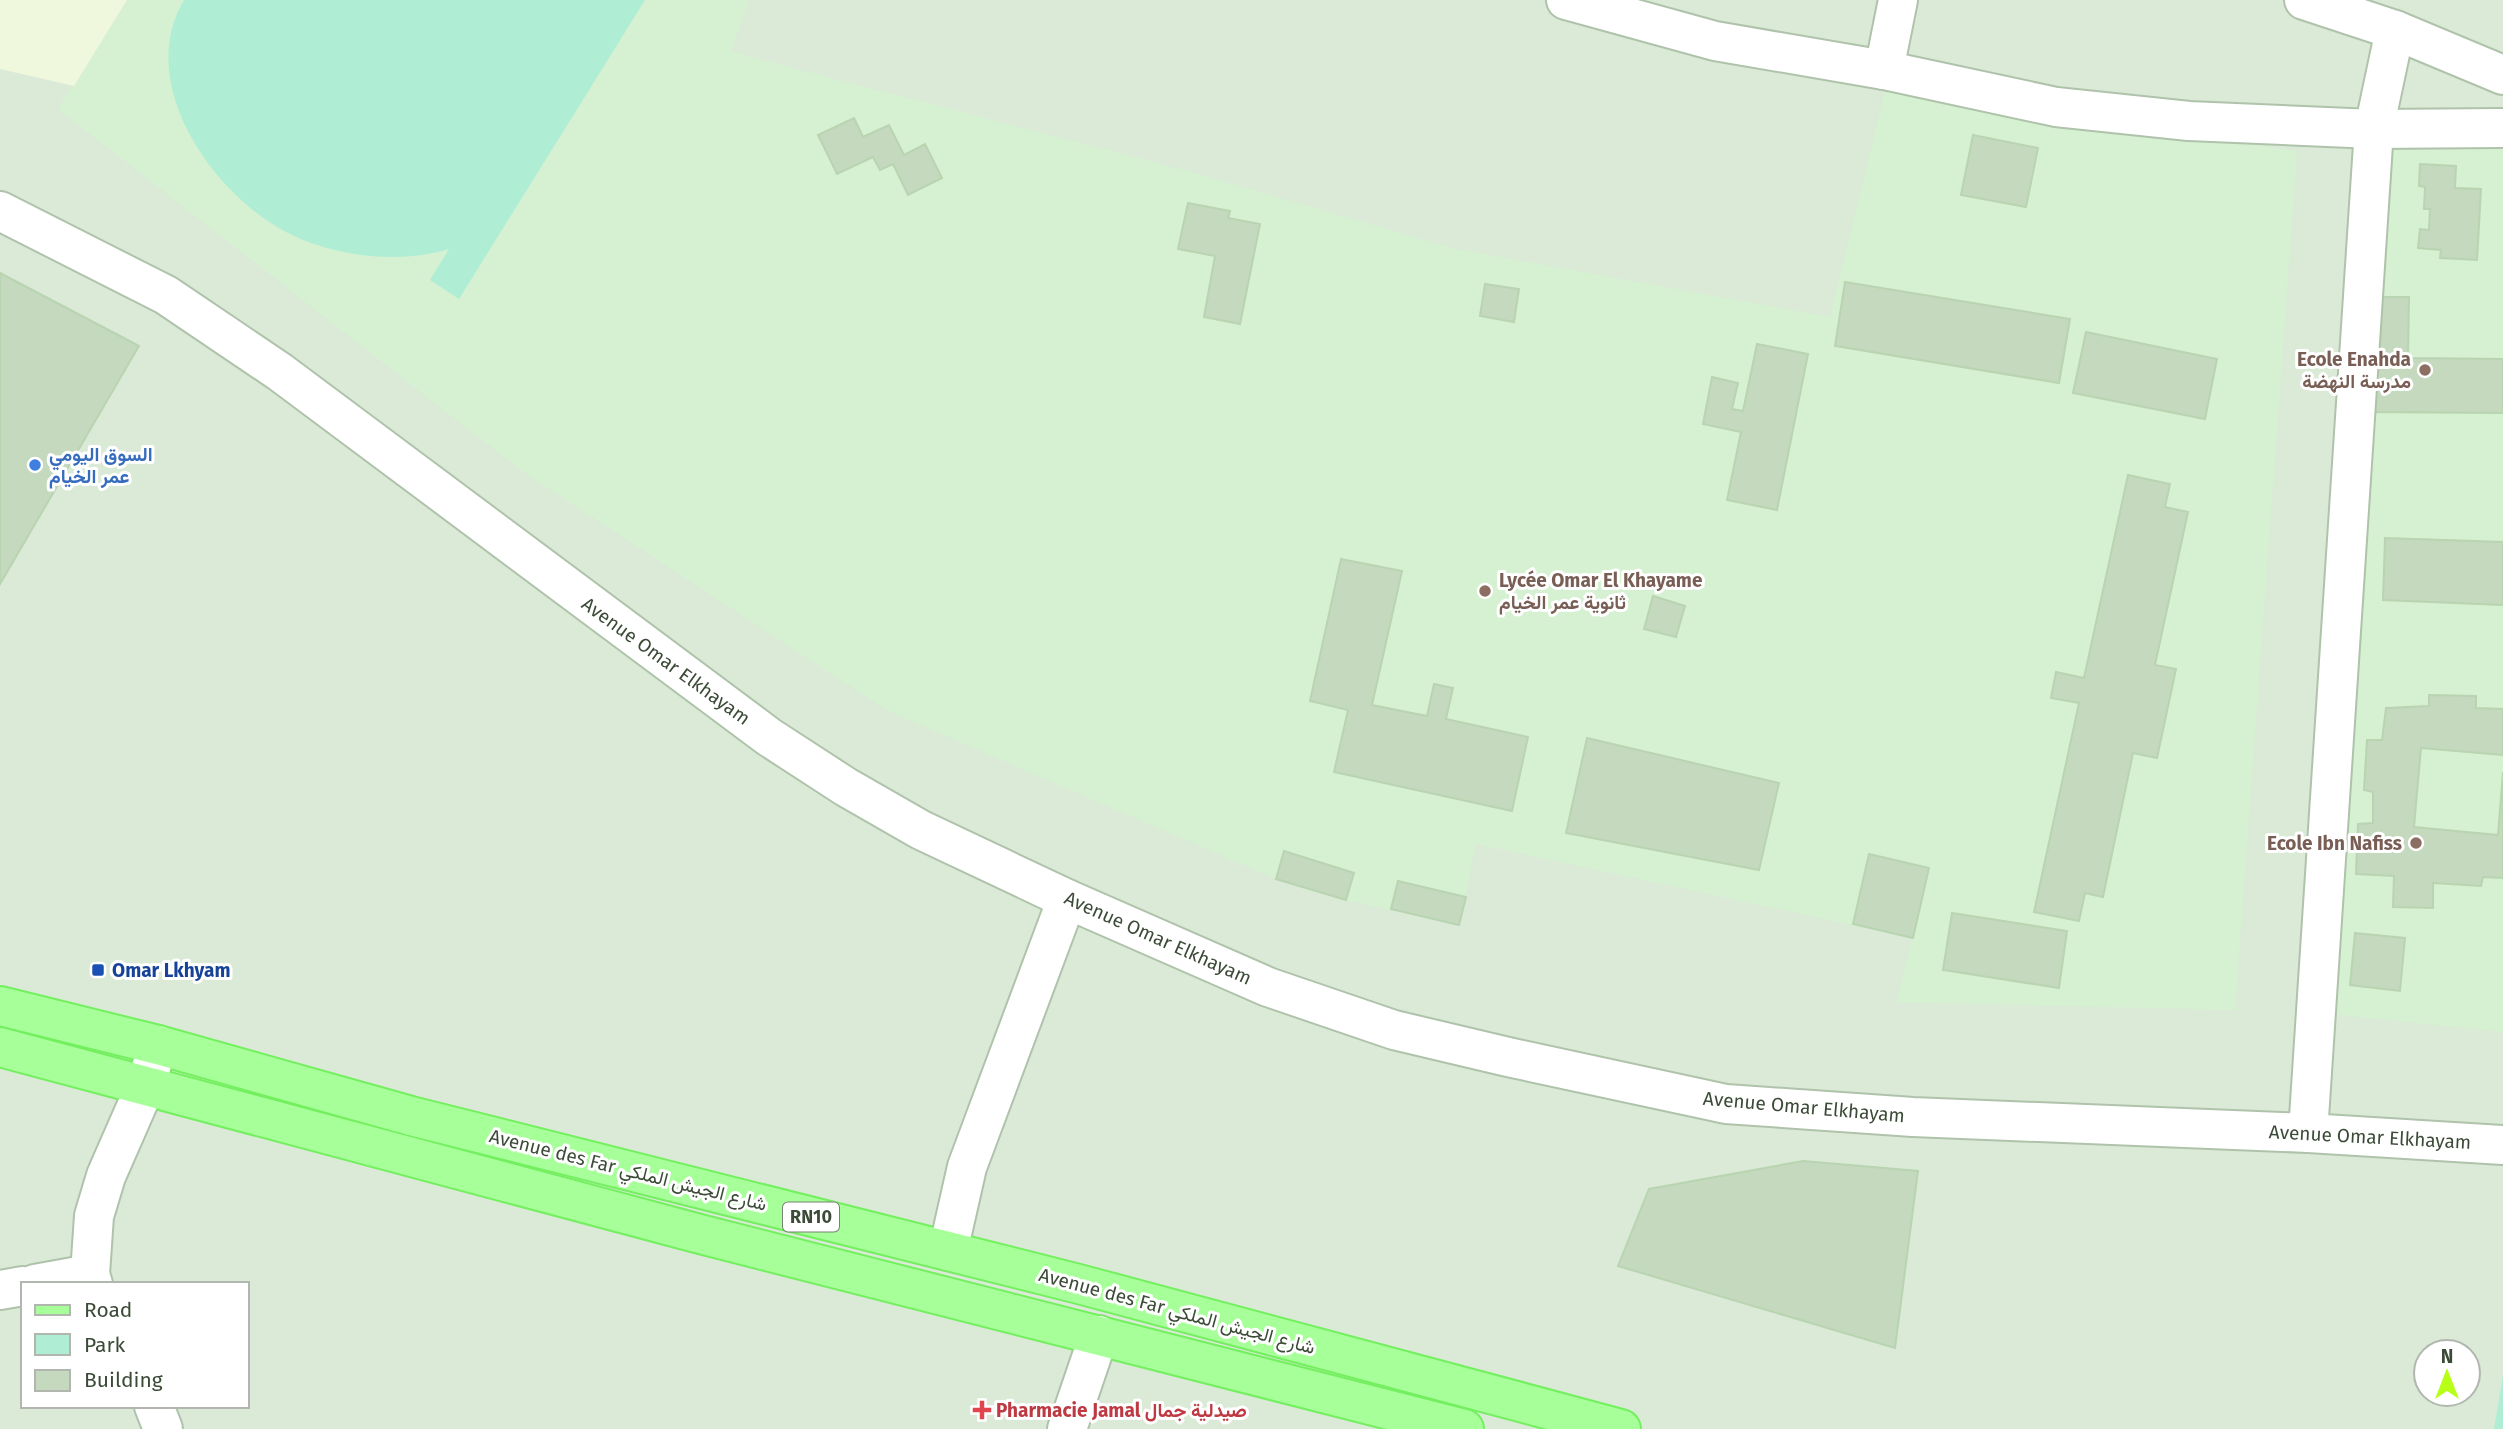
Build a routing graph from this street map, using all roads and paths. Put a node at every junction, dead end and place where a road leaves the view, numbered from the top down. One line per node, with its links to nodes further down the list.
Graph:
1 (1566, 0): 5 (street)
2 (1898, 0): 5 (street)
3 (2304, 0): 4 (street)
4 (2395, 30): 6 (street); 8 (street)
5 (1884, 70): 8 (street)
6 (2503, 75)
7 (2503, 128): 8 (street)
8 (2374, 129): 15 (street)
9 (0, 211): 10 (street, Avenue Omar Elkhayam)
10 (1067, 899): 15 (street, Avenue Omar Elkhayam); 17 (street)
11 (0, 1006): 12 (main road, Avenue des Far شارع الجيش الملكي / RN10)
12 (158, 1045): 14 (street); 17 (main road, Avenue des Far شارع الجيش الملكي / RN10)
13 (0, 1047): 14 (main road, RN10)
14 (145, 1087): 18 (street); 22 (main road, RN10)
15 (2308, 1133): 16 (street, Avenue Omar Elkhayam)
16 (2503, 1145)
17 (948, 1251): 27 (main road, Avenue des Far شارع الجيش الملكي / RN10)
18 (92, 1279): 19 (street)
19 (58, 1282)
20 (21, 1286): 21 (street)
21 (0, 1290)
22 (1099, 1335): 25 (street); 26 (main road, RN10)
23 (155, 1408): 24 (street)
24 (163, 1429)
25 (1067, 1429)
26 (1464, 1429)
27 (1621, 1429)

